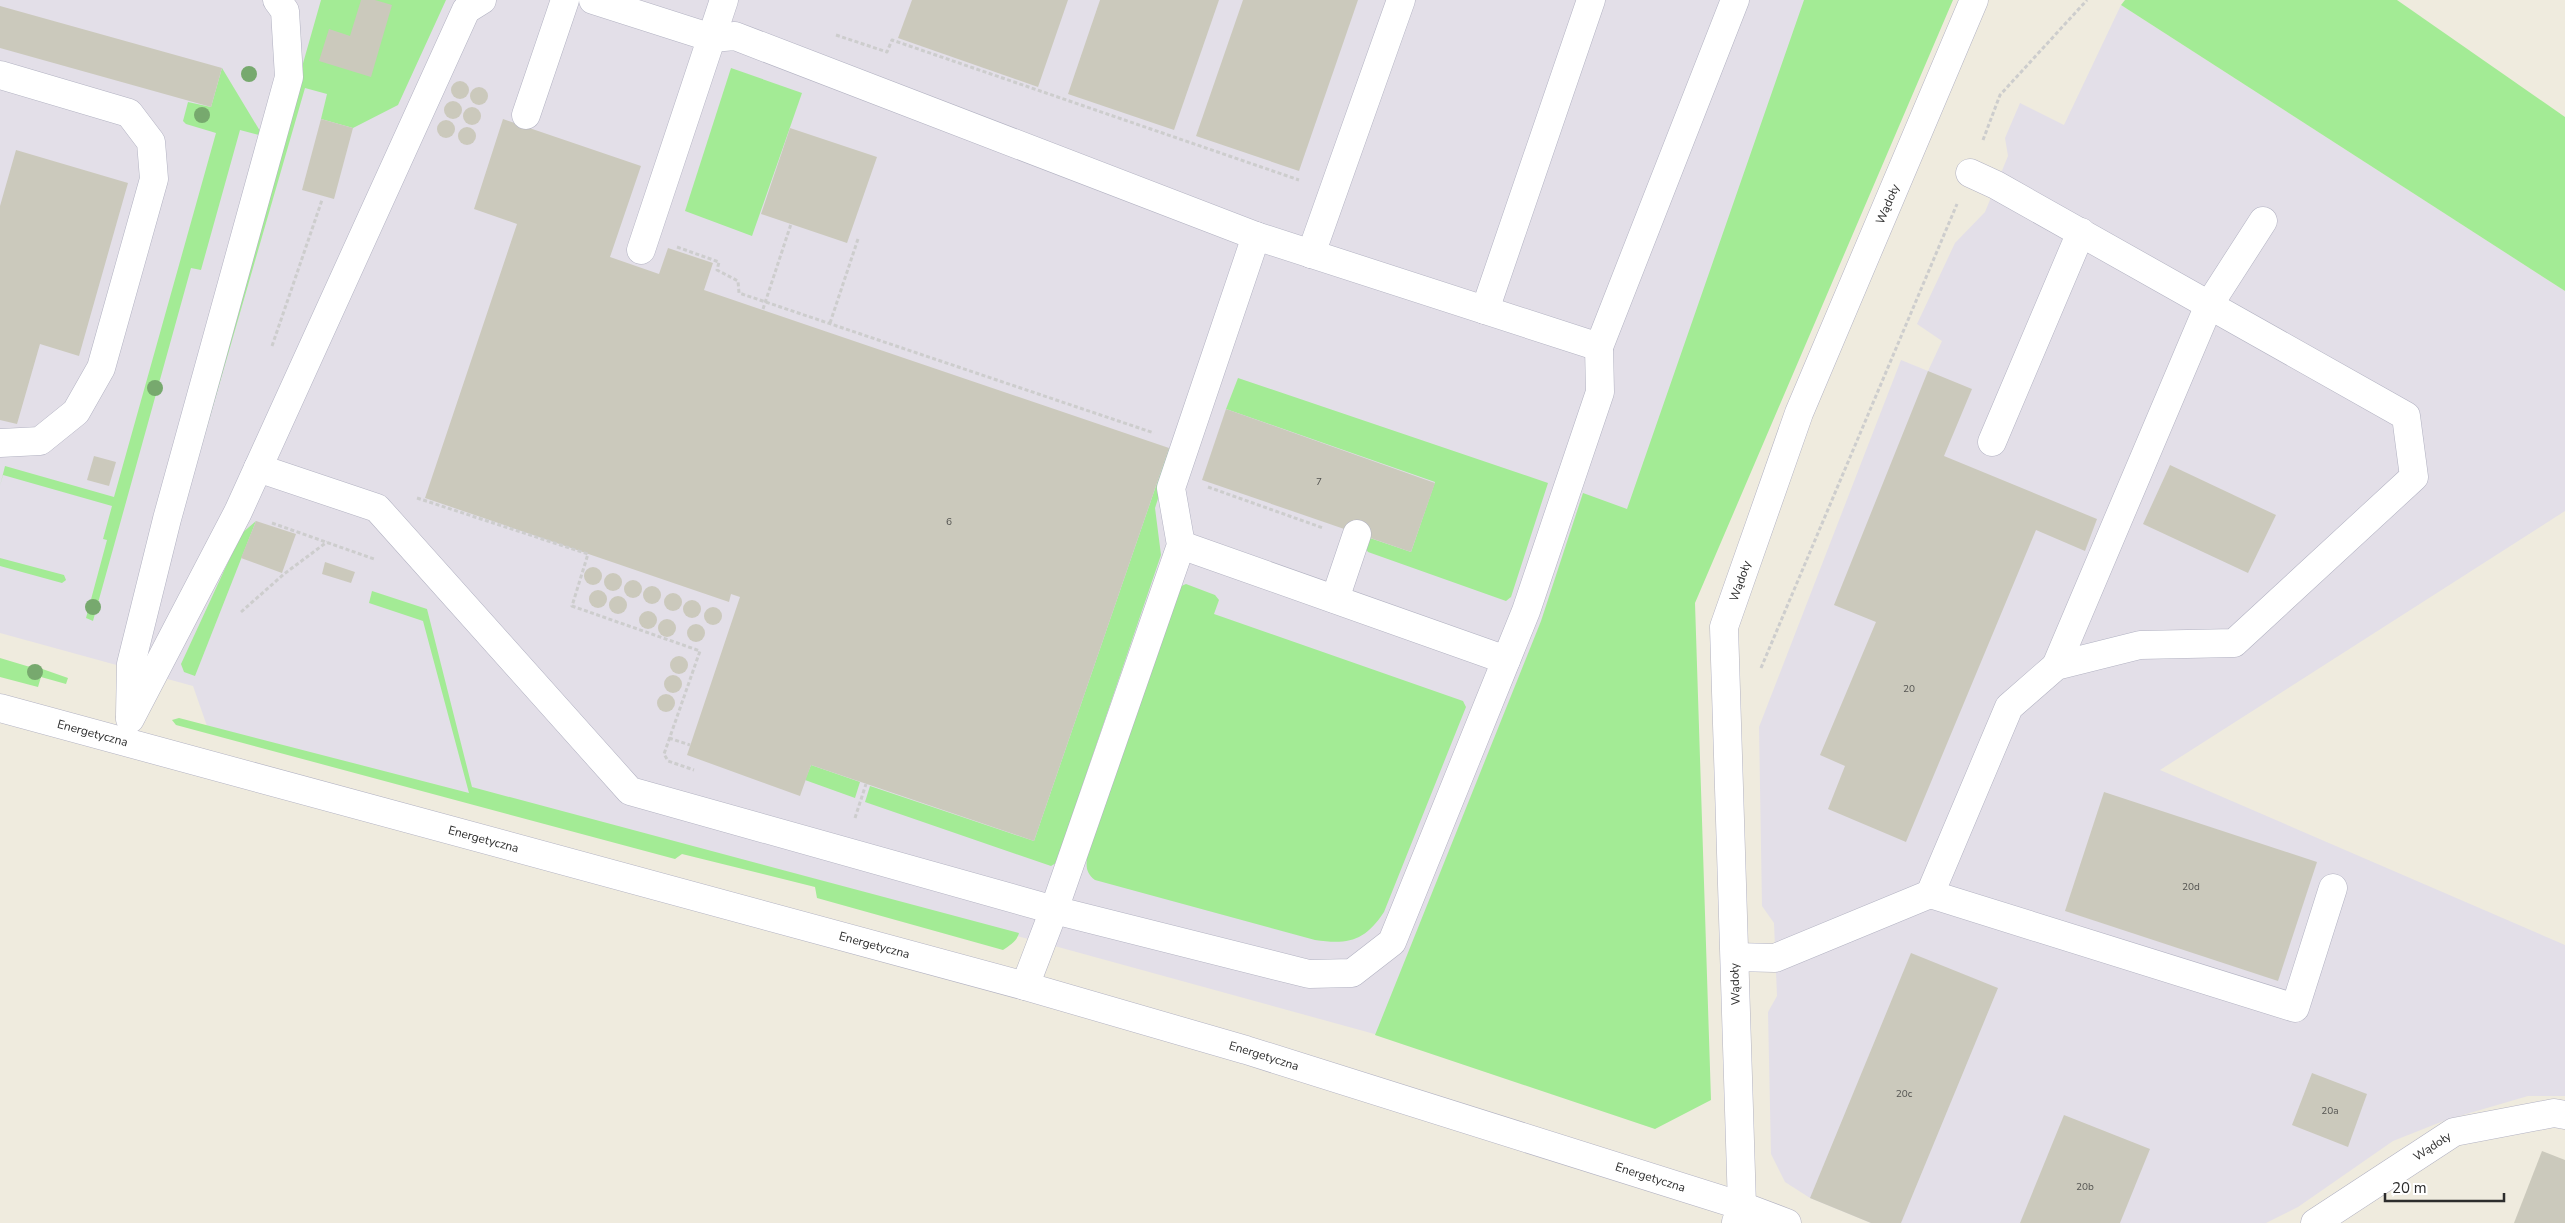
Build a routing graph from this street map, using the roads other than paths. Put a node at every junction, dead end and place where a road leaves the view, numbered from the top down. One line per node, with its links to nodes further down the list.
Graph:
1 (277, 0): 31 (street)
2 (482, 0): 24 (street)
3 (565, 0): 12 (street)
4 (593, 0): 10 (street)
5 (724, 0): 10 (street)
6 (1401, 0): 18 (street)
7 (1591, 0): 20 (street)
8 (1735, 0): 21 (street)
9 (1974, 0): 35 (street, Wądoły)
10 (712, 38): 16 (street); 17 (street)
11 (0, 75): 23 (street)
12 (526, 115)
13 (1970, 174): 15 (street)
14 (2263, 221): 19 (street)
15 (2081, 232): 19 (street); 22 (street)
16 (1256, 236): 18 (street); 26 (street)
17 (641, 250)
18 (1311, 254): 20 (street)
19 (2209, 306): 29 (street); 29 (street)
20 (1485, 310): 21 (street)
21 (1599, 348): 28 (street)
22 (1992, 442)
23 (0, 443)
24 (258, 468): 31 (street); 34 (street)
25 (1358, 534): 27 (street)
26 (1180, 545): 27 (street); 34 (street)
27 (1336, 599): 28 (street)
28 (1506, 660): 34 (street)
29 (2056, 666): 33 (street)
30 (0, 708): 31 (street, Energetyczna)
31 (126, 731): 36 (street, Energetyczna)
32 (2333, 888): 33 (street)
33 (1930, 894): 35 (street)
34 (1054, 910): 36 (street)
35 (1735, 957): 38 (street, Wądoły)
36 (1025, 986): 38 (street, Energetyczna)
37 (2565, 1115): 40 (street, Wądoły)
38 (1739, 1214): 39 (street)
39 (1787, 1223)
40 (2315, 1223)

